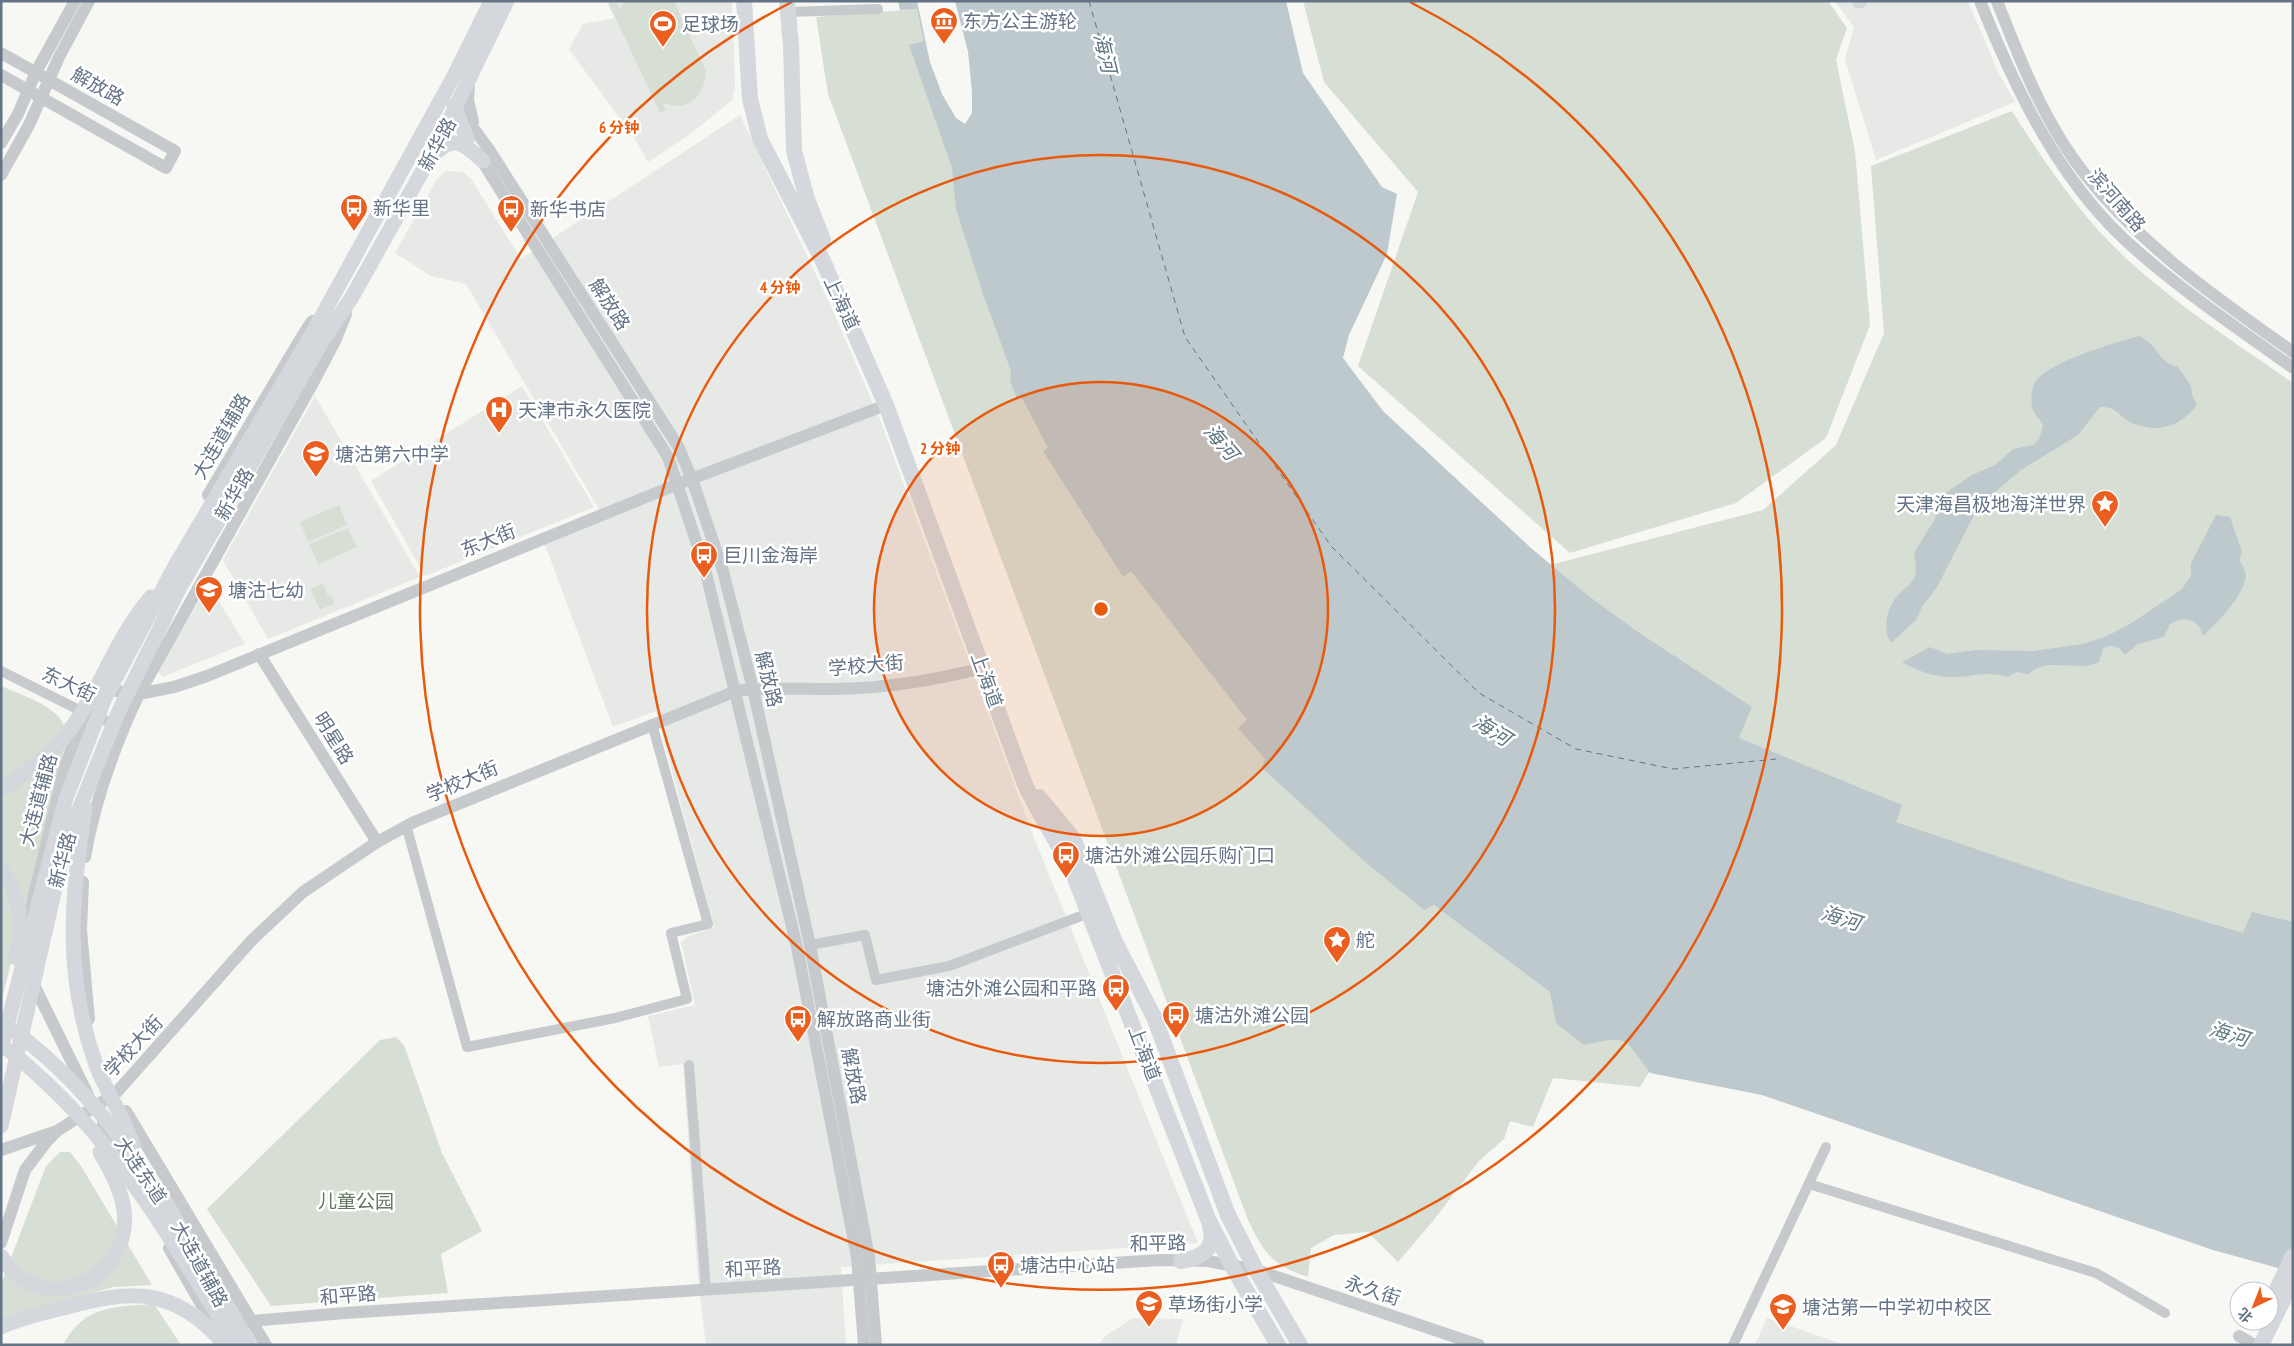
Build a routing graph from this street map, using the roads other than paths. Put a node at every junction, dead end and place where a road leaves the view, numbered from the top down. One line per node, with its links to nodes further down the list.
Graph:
1 (76, 1): 11 (street)
2 (90, 1): 13 (street)
3 (491, 1): 17 (main road, 新华路)
4 (507, 1): 14 (main road, 新华路)
5 (744, 1): 28 (main road, 上海道)
6 (1980, 1): 27 (street, 滨河南路)
7 (1997, 1): 26 (street, 滨河南路)
8 (787, 6): 9 (street); 68 (main road, 上海道)
9 (878, 9)
10 (1, 54): 11 (street, 解放路)
11 (36, 72): 13 (street, 解放路); 15 (street)
12 (1, 76): 15 (street, 解放路)
13 (49, 80): 16 (street); 16 (street, 解放路)
14 (470, 80): 17 (main road, 新华路); 18 (street)
15 (28, 90): 16 (street, 解放路); 19 (street)
16 (42, 98): 22 (street)
17 (450, 109): 18 (main road); 21 (main road, 新华路); 23 (main road, 新华路)
18 (472, 136): 20 (street, 解放路); 29 (street, 解放路)
19 (1, 144)
20 (483, 162): 21 (main road); 30 (street, 解放路)
21 (426, 164): 24 (main road, 新华路)
22 (1, 175)
23 (337, 287): 25 (main road, 新华路); 35 (street, 大连道辅路)
24 (352, 297): 25 (main road, 新华路); 38 (street, 大连道辅路)
25 (318, 337): 31 (main road, 新华路); 42 (main road, 新华路)
26 (2293, 352)
27 (2293, 368)
28 (886, 404): 29 (street, 东大街); 33 (main road, 上海道)
29 (692, 479): 30 (street, 东大街); 36 (street, 解放路)
30 (678, 484): 32 (street, 东大街); 37 (street, 解放路)
31 (175, 566): 43 (main road); 49 (main road, 新华路)
32 (259, 654): 38 (street, 东大街); 45 (street, 明星路)
33 (983, 668): 36 (street, 学校大街); 47 (main road, 上海道)
34 (1, 671): 39 (street, 东大街)
35 (101, 688): 38 (street, 东大街); 39 (street, 大连道辅路)
36 (753, 689): 37 (street, 学校大街); 48 (street, 解放路)
37 (736, 690): 40 (street, 学校大街); 69 (street, 解放路)
38 (139, 694): 41 (street, 大连道辅路)
39 (87, 714): 41 (street, 东大街); 54 (street, 大连道辅路)
40 (652, 724): 44 (street, 学校大街); 44 (street)
41 (123, 727): 53 (street, 大连道辅路)
42 (88, 786): 56 (main road, 新华路); 60 (main road)
43 (1, 790)
44 (403, 828): 45 (street, 学校大街)
45 (377, 842): 53 (street, 学校大街)
46 (1, 869): 49 (main road)
47 (1089, 913): 48 (street); 62 (main road, 上海道)
48 (810, 944): 69 (street, 解放路)
49 (4, 1020): 51 (main road); 60 (main road, 大连东道)
50 (1, 1044): 55 (main road, 大连东道)
51 (1, 1049)
52 (689, 1065): 71 (street)
53 (116, 1093): 54 (street, 学校大街); 73 (street, 大连道辅路)
54 (94, 1107): 57 (street, 学校大街); 74 (street, 大连道辅路)
55 (84, 1122): 64 (main road); 78 (main road, 大连东道)
56 (1, 1126)
57 (57, 1131): 59 (street); 63 (street)
58 (1826, 1147): 61 (street)
59 (1, 1150)
60 (138, 1161): 79 (main road, 大连东道)
61 (1809, 1184): 72 (street); 86 (street)
62 (1208, 1219): 66 (main road); 67 (main road, 上海道)
63 (1, 1243)
64 (1, 1256)
65 (2293, 1256): 70 (main road)
66 (1181, 1261): 67 (street, 和平路); 69 (street, 和平路)
67 (1232, 1266): 68 (street, 和平路); 83 (main road, 上海道)
68 (1256, 1270): 84 (main road, 上海道); 85 (street, 永久街)
69 (868, 1284): 71 (street, 和平路); 81 (street, 解放路); 82 (street, 解放路)
70 (2286, 1285): 88 (main road)
71 (706, 1290): 73 (street, 和平路)
72 (2165, 1313)
73 (251, 1322): 74 (street, 和平路); 80 (street, 大连道辅路)
74 (212, 1324): 77 (street, 大连道辅路)
75 (1, 1327): 77 (main road)
76 (2244, 1340): 87 (street)
77 (224, 1345)
78 (237, 1345)
79 (250, 1345)
80 (266, 1345)
81 (864, 1345)
82 (876, 1345)
83 (1278, 1345)
84 (1300, 1345)
85 (1478, 1345)
86 (1733, 1345)
87 (2254, 1345)
88 (2261, 1345)

